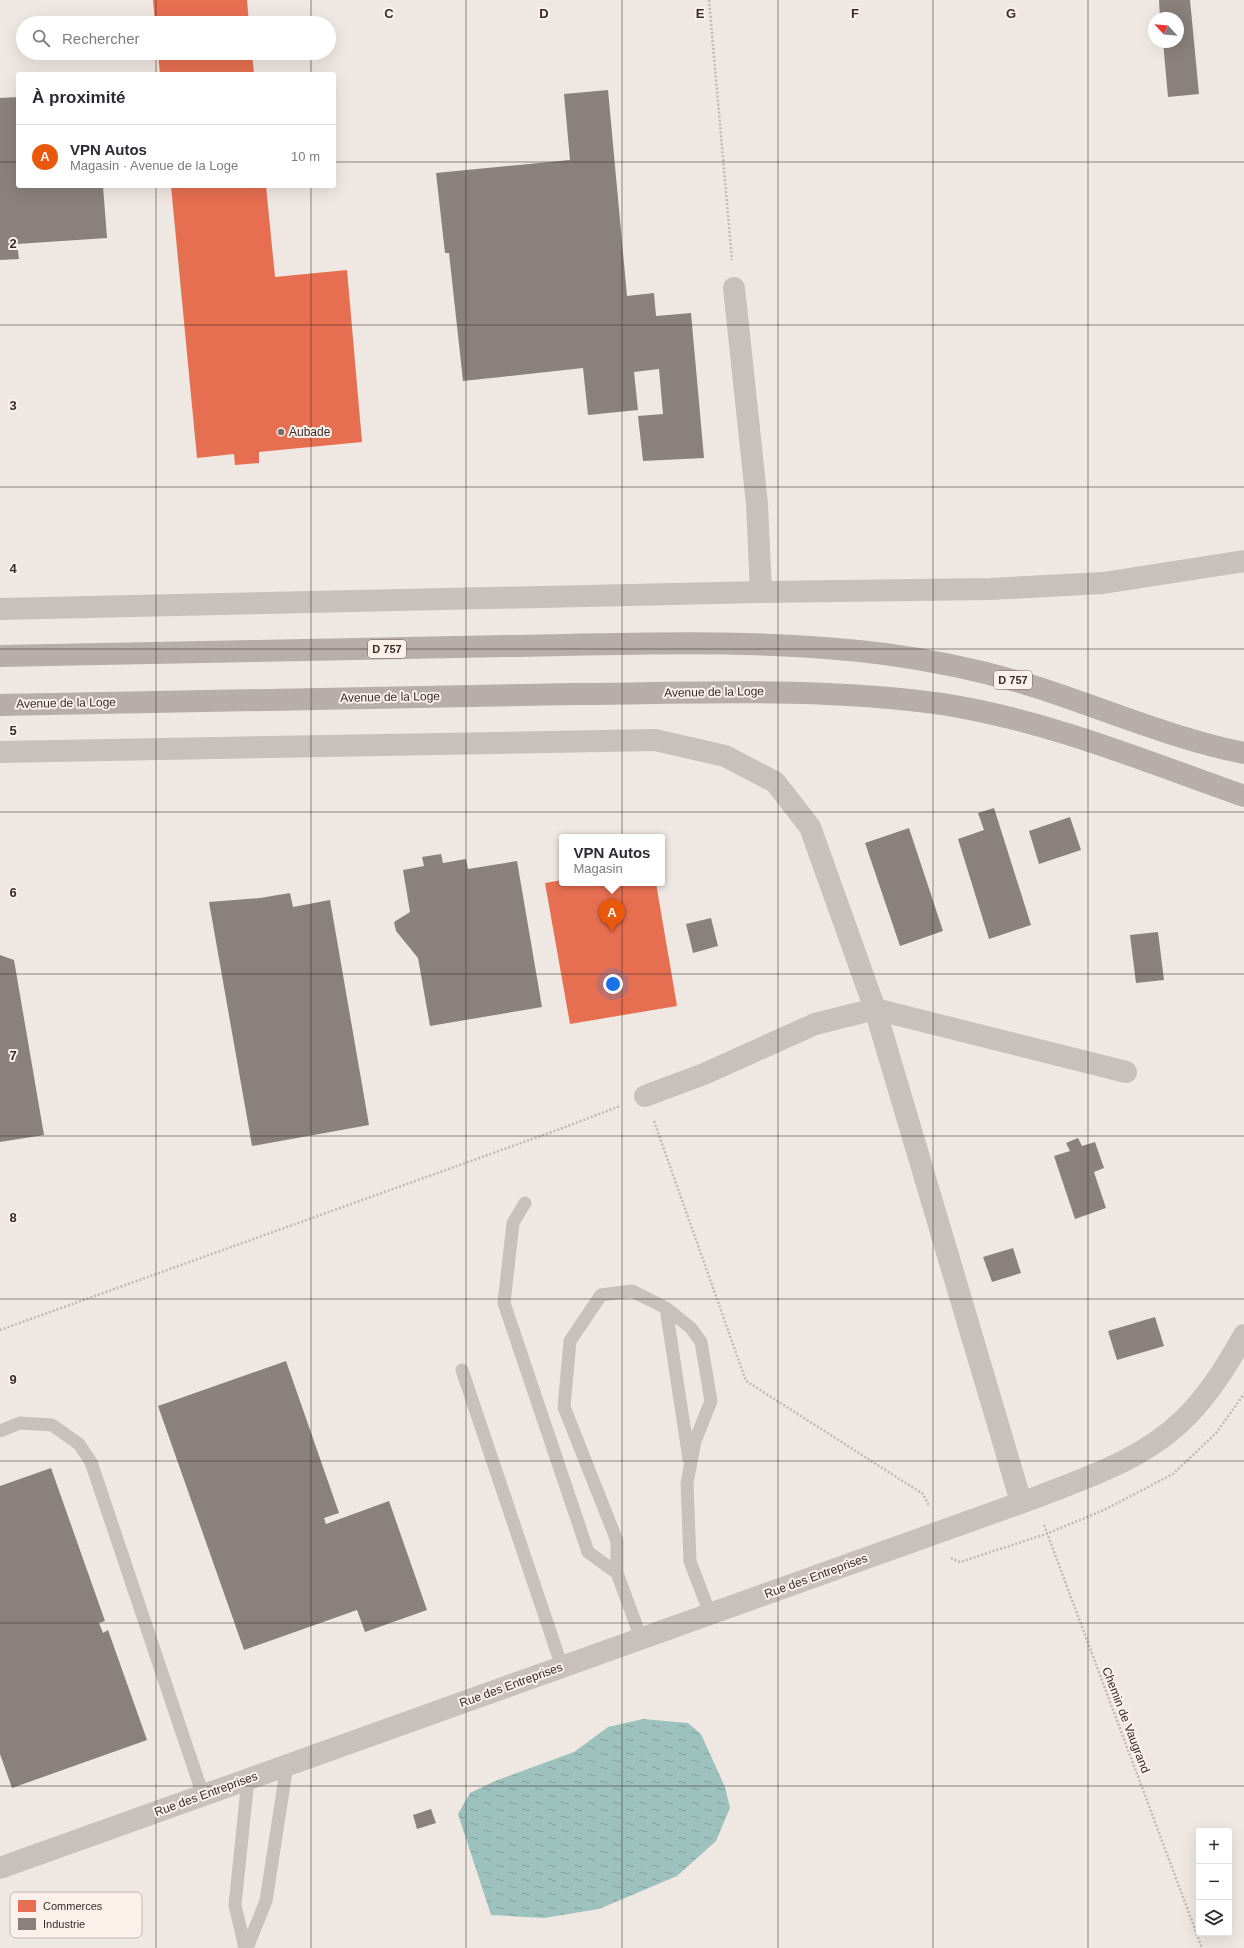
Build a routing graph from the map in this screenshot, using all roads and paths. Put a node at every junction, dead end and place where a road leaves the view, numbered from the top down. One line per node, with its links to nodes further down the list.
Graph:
1 (709, 0): 2 (path)
2 (734, 288): 4 (street)
3 (1244, 561): 4 (street)
4 (761, 592): 5 (street)
5 (0, 609)
6 (0, 656): 9 (main road, D 757)
7 (0, 705): 10 (main road, Avenue de la Loge)
8 (0, 752): 11 (street)
9 (1244, 753)
10 (1244, 796)
11 (875, 1009): 12 (street); 13 (street); 21 (street)
12 (1126, 1072)
13 (645, 1096): 16 (path); 22 (path)
14 (525, 1203): 23 (lane)
15 (666, 1308): 20 (lane); 20 (lane); 23 (lane)
16 (0, 1330)
17 (1244, 1336): 21 (street, Rue des Entreprises)
18 (462, 1370): 26 (lane)
19 (0, 1431): 29 (lane)
20 (690, 1467): 24 (lane)
21 (1029, 1499): 24 (street, Rue des Entreprises); 32 (path, Chemin de Vaugrand)
22 (932, 1510)
23 (617, 1573): 25 (lane)
24 (710, 1614): 25 (street, Rue des Entreprises)
25 (641, 1638): 26 (street, Rue des Entreprises)
26 (562, 1666): 27 (street, Rue des Entreprises)
27 (287, 1765): 28 (street, Rue des Entreprises); 31 (lane)
28 (248, 1779): 29 (street, Rue des Entreprises); 31 (lane)
29 (204, 1795): 30 (street, Rue des Entreprises)
30 (0, 1868)
31 (246, 1948)
32 (1202, 1948)

